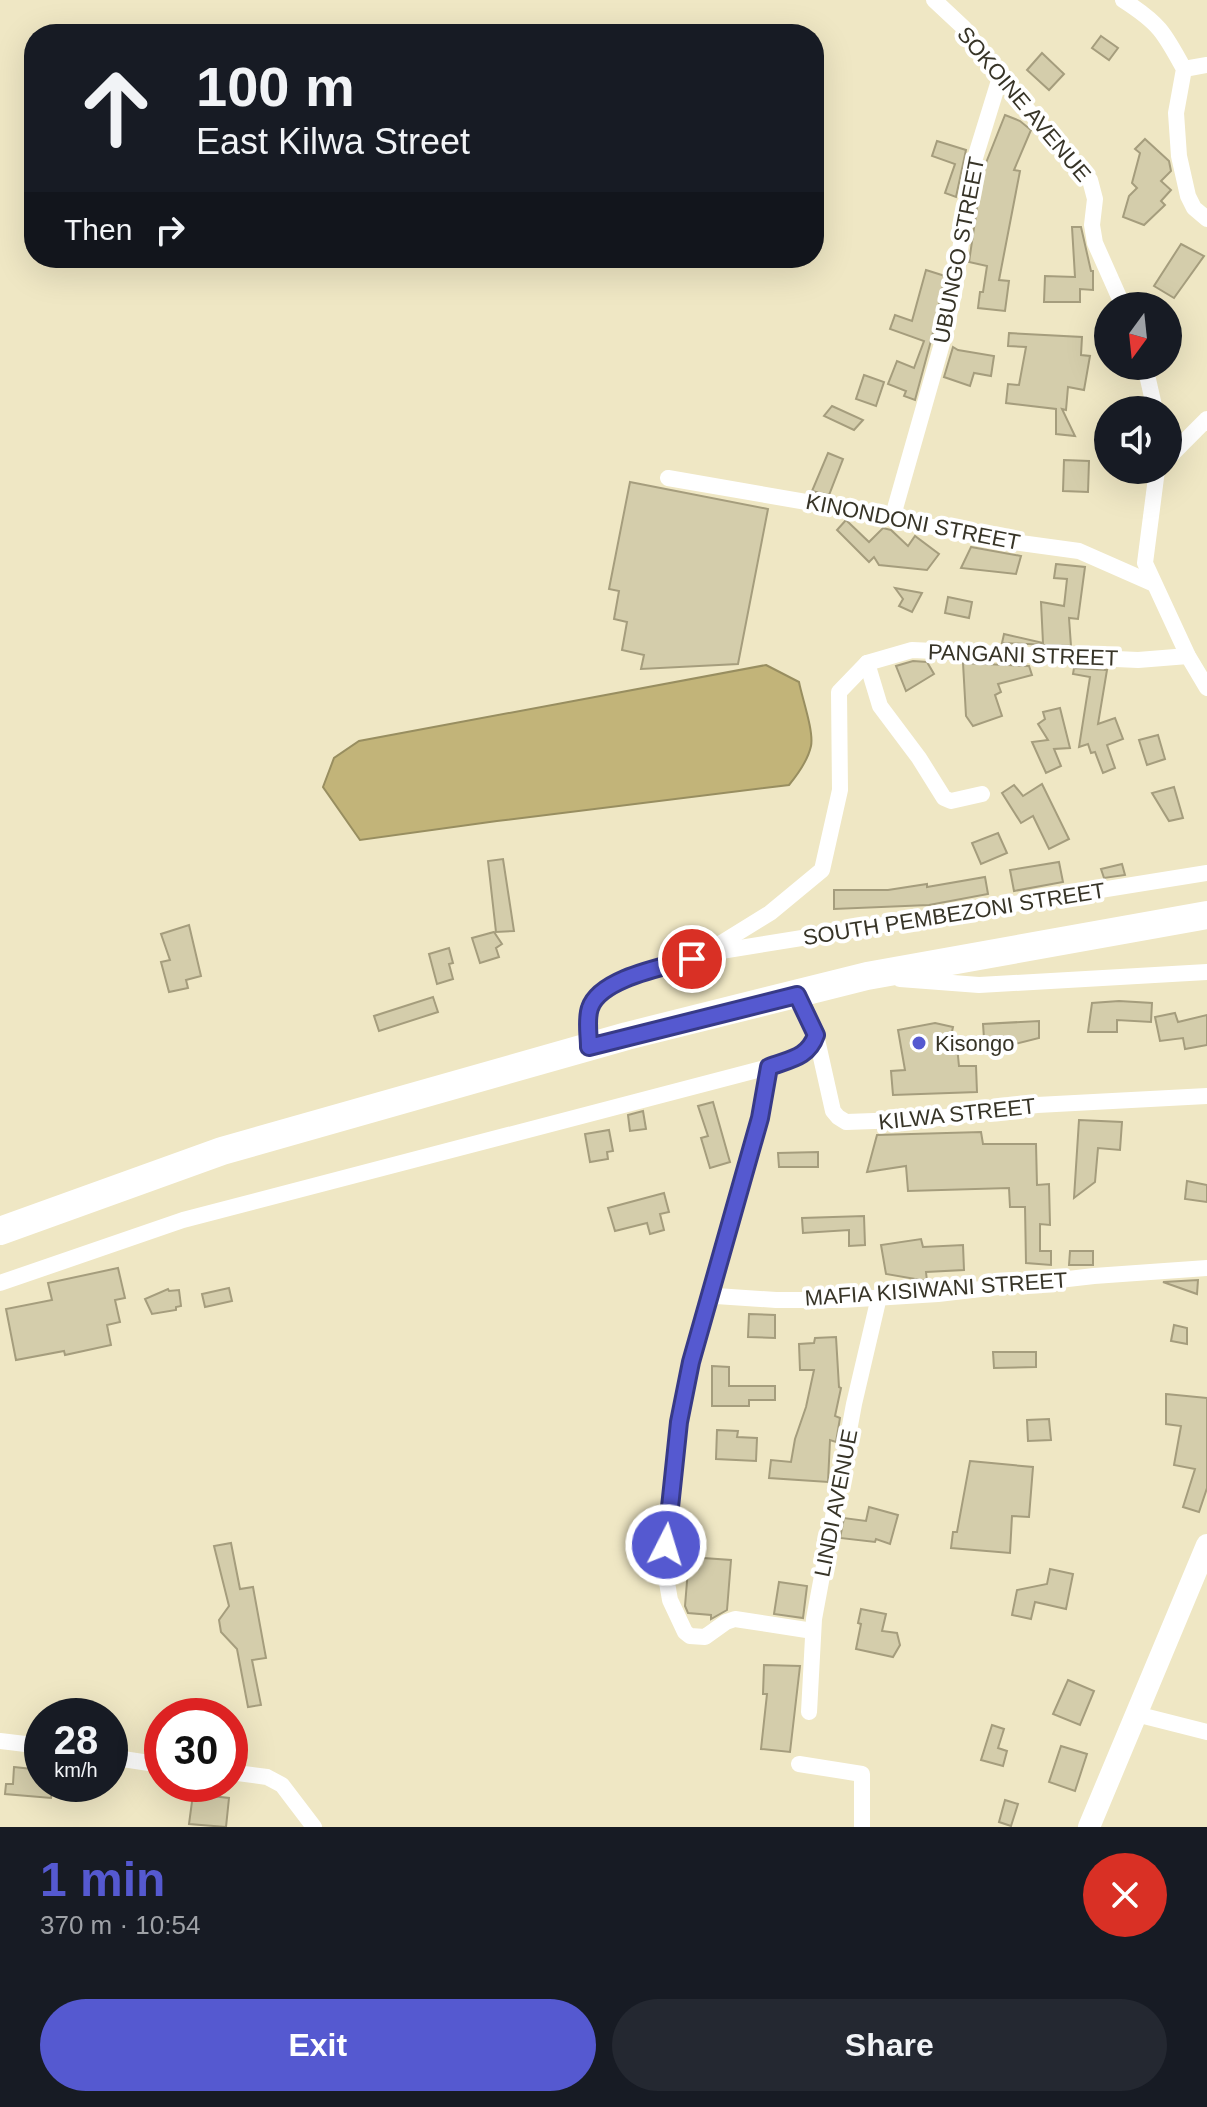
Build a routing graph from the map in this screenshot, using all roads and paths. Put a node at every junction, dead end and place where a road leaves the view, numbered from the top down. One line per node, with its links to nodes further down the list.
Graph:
1 (934, 0): 5 (street, SOKOINE AVENUE)
2 (1123, 0): 4 (street)
3 (1207, 65): 4 (street)
4 (1184, 69): 6 (street)
5 (1001, 74): 7 (street, SOKOINE AVENUE); 12 (street, UBUNGO STREET)
6 (1207, 219)
7 (1117, 292)
8 (1207, 419): 9 (street)
9 (1182, 444)
10 (668, 478): 12 (street, KINONDONI STREET)
11 (1155, 484): 13 (street)
12 (892, 519): 13 (street, KINONDONI STREET)
13 (1154, 584): 14 (street)
14 (1188, 656): 15 (street, PANGANI STREET); 16 (street)
15 (867, 663): 17 (street); 20 (street, PANGANI STREET)
16 (1207, 688)
17 (982, 794)
18 (1207, 873): 20 (street, SOUTH PEMBEZONI STREET)
19 (1207, 915): 22 (highway)
20 (702, 954): 25 (street, PANGANI STREET)
21 (1207, 972): 22 (street)
22 (867, 976): 23 (highway)
23 (797, 995): 24 (street, KILWA STREET); 25 (highway)
24 (816, 1035): 26 (street); 27 (street, KILWA STREET)
25 (589, 1047): 28 (highway)
26 (769, 1067): 30 (street); 32 (street)
27 (1207, 1096)
28 (0, 1231)
29 (1207, 1268): 31 (street, MAFIA KISIWANI STREET)
30 (0, 1283)
31 (879, 1297): 32 (street, MAFIA KISIWANI STREET); 34 (street, LINDI AVENUE)
32 (710, 1300): 34 (street)
33 (1207, 1545): 36 (street)
34 (813, 1631): 35 (street, LINDI AVENUE)
35 (809, 1712)
36 (1136, 1714): 37 (street); 44 (street)
37 (1207, 1732)
38 (0, 1741): 39 (street)
39 (24, 1744)
40 (799, 1764): 43 (street)
41 (248, 1774): 42 (street)
42 (314, 1827)
43 (862, 1827)
44 (1089, 1827)

